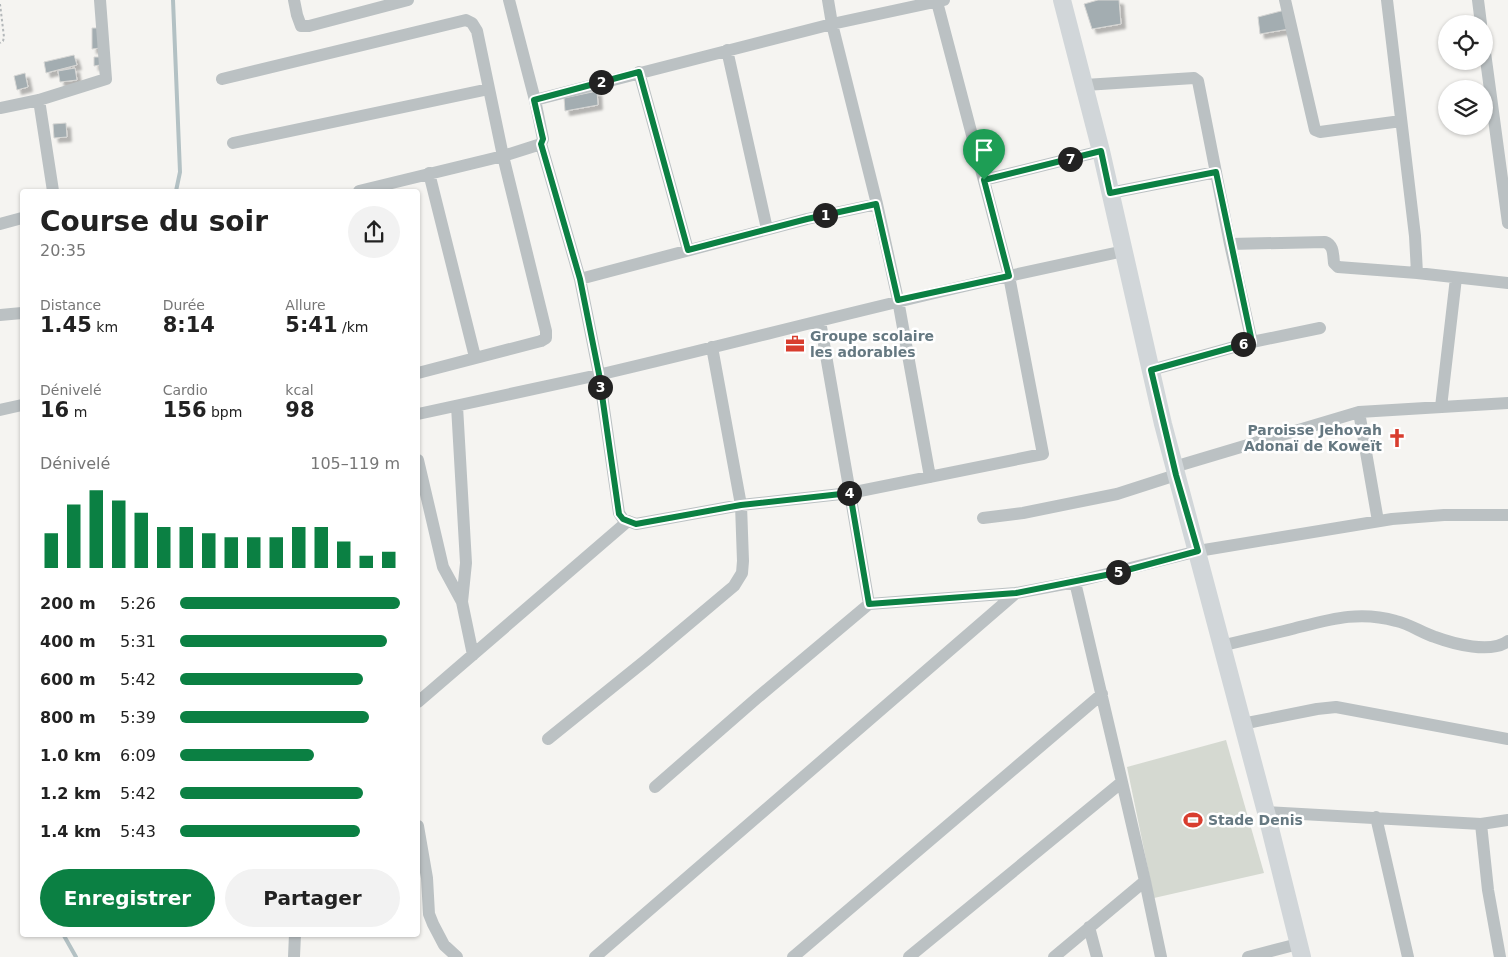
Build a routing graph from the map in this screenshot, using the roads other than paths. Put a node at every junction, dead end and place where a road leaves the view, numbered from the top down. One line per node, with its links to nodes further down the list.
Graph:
1 (100, 0): 20 (street)
2 (294, 0): 11 (street)
3 (408, 0): 11 (street)
4 (509, 0): 21 (street)
5 (828, 0): 13 (street)
6 (1062, 0): 18 (street)
7 (1285, 0): 23 (street)
8 (1387, 0): 23 (street)
9 (1478, 0): 12 (street)
10 (940, 1): 13 (street); 30 (street)
11 (382, 3)
12 (1480, 15)
13 (832, 24): 14 (street); 34 (street)
14 (727, 50): 16 (street); 38 (street)
15 (1487, 70): 36 (street)
16 (639, 72): 21 (street); 40 (street)
17 (222, 79): 19 (street)
18 (1085, 85): 26 (street); 28 (street)
19 (489, 90): 24 (street); 27 (street)
20 (39, 100): 22 (street); 31 (street)
21 (534, 100): 25 (street)
22 (0, 108)
23 (1400, 121): 42 (street)
24 (233, 143)
25 (541, 144): 27 (street); 45 (street)
26 (1101, 151): 30 (street); 33 (street)
27 (503, 156): 29 (street); 54 (street)
28 (1216, 172): 33 (street); 39 (street)
29 (429, 174): 32 (street); 54 (street)
30 (984, 180): 43 (street)
31 (53, 189)
32 (369, 189)
33 (1110, 193): 41 (street)
34 (876, 204): 38 (street); 47 (street)
35 (20, 219): 37 (street)
36 (1508, 223)
37 (0, 224)
38 (767, 229): 40 (street)
39 (1230, 244): 42 (street); 52 (street)
40 (688, 250): 45 (street)
41 (1124, 251): 43 (street); 55 (street)
42 (1417, 273): 44 (street)
43 (1009, 276): 47 (street); 67 (street)
44 (1456, 278): 46 (street); 61 (street)
45 (580, 279): 57 (street)
46 (1508, 283)
47 (898, 300): 50 (street); 67 (street)
48 (20, 313): 49 (street)
49 (0, 314)
50 (820, 321): 53 (street); 68 (street)
51 (1320, 328): 52 (street)
52 (1252, 342): 55 (street)
53 (712, 347): 57 (street); 69 (street)
54 (475, 358): 56 (street)
55 (1151, 370): 66 (street)
56 (420, 372)
57 (599, 374): 60 (street); 72 (street)
58 (1508, 403): 61 (street)
59 (20, 405): 62 (street)
60 (457, 406): 64 (street); 77 (street)
61 (1441, 407): 63 (street)
62 (0, 410)
63 (1359, 412): 66 (street); 73 (street)
64 (420, 414)
65 (420, 469): 77 (street)
66 (1175, 471): 71 (street); 74 (street)
67 (930, 477): 68 (street)
68 (850, 493): 69 (street); 78 (street)
69 (741, 505): 72 (street); 85 (street)
70 (1508, 515): 73 (street)
71 (983, 518)
72 (628, 521): 81 (street)
73 (1378, 521): 74 (street)
74 (1198, 551): 75 (street); 80 (street)
75 (1075, 582): 76 (street); 82 (street)
76 (1016, 593): 78 (street); 101 (street)
77 (462, 602): 81 (street)
78 (869, 604): 88 (street)
79 (1508, 641): 80 (street)
80 (1221, 646): 84 (street)
81 (473, 655): 83 (street)
82 (1102, 694): 87 (street); 102 (street)
83 (420, 700)
84 (1242, 724): 86 (street); 89 (street)
85 (548, 739)
86 (1508, 739)
87 (1122, 782): 94 (street); 103 (street)
88 (655, 787)
89 (1266, 812): 90 (street); 98 (street)
90 (1376, 817): 92 (street); 108 (street)
91 (1508, 820): 92 (street)
92 (1481, 824): 109 (street)
93 (420, 838): 95 (street)
94 (1145, 881): 96 (street); 106 (street)
95 (423, 914): 100 (street)
96 (1090, 927): 104 (street); 105 (street)
97 (295, 937): 99 (street)
98 (1300, 950): 107 (street)
99 (294, 957)
100 (457, 957)
101 (595, 957)
102 (793, 957)
103 (909, 957)
104 (1054, 957)
105 (1097, 957)
106 (1160, 957)
107 (1248, 957)
108 (1408, 957)
109 (1500, 957)

